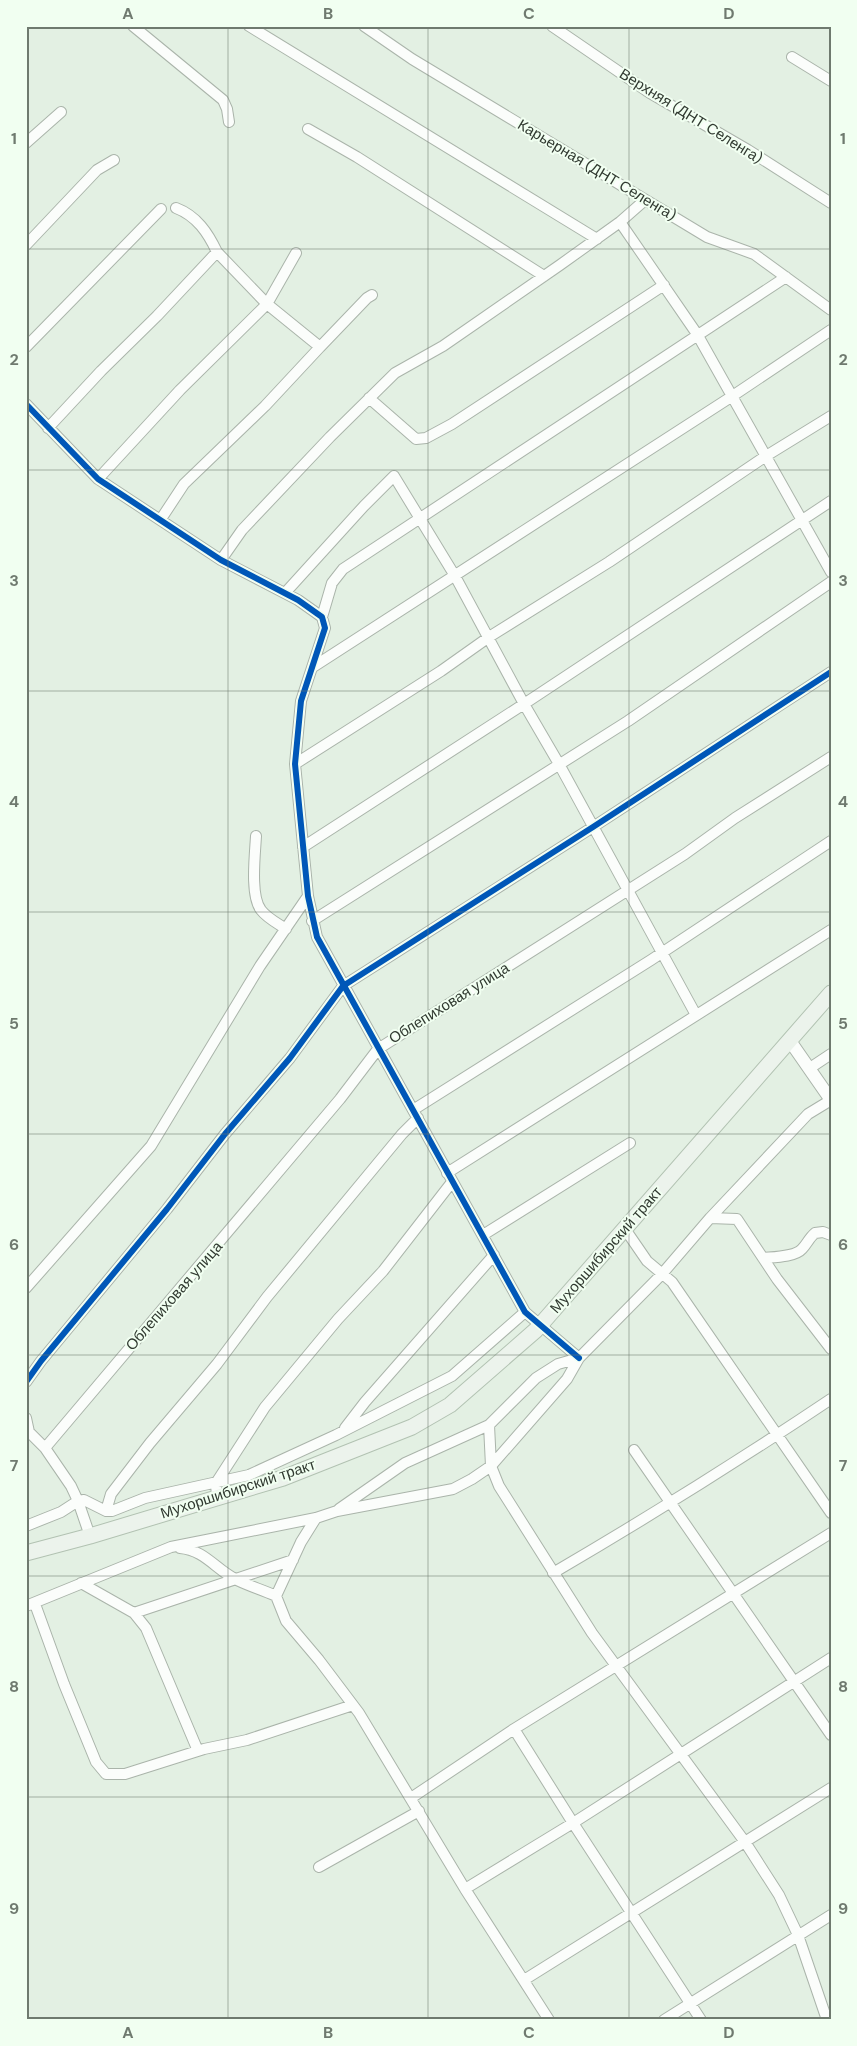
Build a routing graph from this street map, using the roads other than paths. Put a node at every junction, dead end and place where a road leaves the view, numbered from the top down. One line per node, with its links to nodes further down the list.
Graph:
1 (133, 26): 8 (street)
2 (249, 26): 17 (street)
3 (364, 26): 12 (street, Карьерная (ДНТ Селенга))
4 (552, 26): 13 (street, Верхняя (ДНТ Селенга))
5 (792, 57): 6 (street)
6 (831, 81)
7 (61, 112): 10 (street)
8 (229, 122)
9 (308, 129): 21 (street)
10 (26, 143)
11 (114, 160): 18 (street)
12 (646, 200): 16 (street); 22 (street, Карьерная (ДНТ Селенга))
13 (831, 202)
14 (176, 208): 19 (street)
15 (161, 209): 30 (street)
16 (620, 222): 17 (street); 23 (street)
17 (597, 239): 21 (street)
18 (26, 245)
19 (217, 252): 25 (street); 35 (street)
20 (296, 253): 25 (street)
21 (544, 276): 32 (street)
22 (786, 277): 26 (street, Карьерная (ДНТ Селенга)); 28 (street)
23 (664, 286): 28 (street); 32 (street)
24 (372, 295): 29 (street)
25 (267, 304): 29 (street); 37 (street)
26 (831, 310)
27 (831, 330): 31 (street)
28 (697, 334): 31 (street); 39 (street)
29 (320, 347): 40 (street)
30 (26, 348)
31 (731, 397): 36 (street); 44 (street)
32 (369, 398): 42 (street)
33 (26, 404): 35 (street)
34 (831, 416): 36 (street)
35 (48, 428): 37 (street)
36 (766, 456): 41 (street); 48 (street)
37 (98, 478): 40 (street)
38 (831, 501): 41 (street)
39 (420, 517): 44 (street); 46 (street); 47 (street)
40 (161, 519): 42 (street)
41 (802, 520): 43 (street); 51 (street)
42 (221, 560): 46 (street)
43 (831, 572)
44 (455, 576): 48 (street); 49 (street)
45 (831, 582): 54 (street)
46 (285, 593): 47 (street)
47 (322, 617): 49 (street)
48 (489, 637): 51 (street); 53 (street)
49 (313, 667): 53 (street)
50 (831, 672): 55 (street)
51 (524, 704): 54 (street); 58 (street)
52 (831, 757): 59 (street, Облепиховая улица)
53 (295, 764): 58 (street)
54 (559, 764): 55 (street); 61 (street)
55 (593, 827): 59 (street); 65 (street)
56 (256, 836): 62 (street)
57 (831, 841): 64 (street)
58 (304, 847): 60 (street)
59 (627, 890): 64 (street); 69 (street, Облепиховая улица)
60 (308, 896): 61 (street); 62 (street)
61 (312, 921): 65 (street)
62 (286, 929): 83 (street)
63 (831, 930): 67 (street)
64 (661, 953): 67 (street); 73 (street)
65 (343, 986): 69 (street); 88 (street)
66 (831, 993): 68 (main road, Мухоршибирский тракт)
67 (696, 1015): 75 (street)
68 (790, 1041): 71 (street); 77 (main road, Мухоршибирский тракт)
69 (378, 1049): 73 (street); 94 (street, Облепиховая улица)
70 (831, 1054): 71 (street)
71 (810, 1068): 72 (street)
72 (831, 1100): 76 (street)
73 (416, 1114): 75 (street); 100 (street)
74 (630, 1143): 78 (street)
75 (450, 1178): 78 (street); 97 (street)
76 (710, 1218): 81 (street); 82 (street)
77 (625, 1229): 82 (street); 85 (main road, Мухоршибирский тракт)
78 (484, 1235): 80 (street)
79 (831, 1235): 81 (street)
80 (494, 1255): 84 (street); 92 (street)
81 (763, 1258): 86 (street)
82 (662, 1274): 87 (street); 93 (street)
83 (26, 1288)
84 (525, 1312): 85 (street); 92 (street)
85 (540, 1325): 87 (street); 97 (main road, Мухоршибирский тракт)
86 (831, 1349)
87 (579, 1358): 91 (street); 96 (street)
88 (26, 1382)
89 (831, 1399): 93 (street)
90 (26, 1418): 94 (street)
91 (489, 1425): 96 (street); 101 (street)
92 (345, 1429): 97 (street)
93 (776, 1436): 99 (street); 102 (street)
94 (45, 1448): 98 (street)
95 (634, 1450): 99 (street)
96 (491, 1466): 101 (street); 110 (street)
97 (217, 1490): 100 (street); 106 (main road, Мухоршибирский тракт)
98 (78, 1501): 100 (street); 104 (street); 106 (street)
99 (669, 1502): 110 (street); 113 (street)
100 (106, 1511)
101 (336, 1511): 103 (street)
102 (831, 1514)
103 (316, 1518): 107 (street); 109 (street)
104 (26, 1526)
105 (831, 1533): 113 (street)
106 (90, 1536): 108 (main road, Мухоршибирский тракт)
107 (171, 1547): 111 (street); 112 (street)
108 (26, 1553)
109 (293, 1560): 111 (street); 114 (street)
110 (553, 1573): 118 (street)
111 (236, 1580): 114 (street); 116 (street)
112 (81, 1583): 115 (street); 116 (street)
113 (732, 1594): 118 (street); 119 (street)
114 (276, 1596): 120 (street)
115 (31, 1605): 123 (street)
116 (134, 1613): 123 (street)
117 (831, 1658): 119 (street)
118 (615, 1666): 121 (street); 124 (street)
119 (793, 1680): 122 (street); 124 (street)
120 (353, 1705): 123 (street); 126 (street)
121 (514, 1729): 126 (street); 128 (street)
122 (831, 1735)
123 (198, 1751)
124 (679, 1754): 128 (street); 129 (street)
125 (831, 1788): 129 (street)
126 (411, 1798): 127 (street)
127 (419, 1811): 130 (street); 131 (street)
128 (573, 1823): 131 (street); 132 (street)
129 (745, 1842): 132 (street); 134 (street)
130 (319, 1867)
131 (465, 1888): 135 (street)
132 (631, 1913): 135 (street); 136 (street)
133 (831, 1915): 134 (street)
134 (798, 1935): 136 (street); 140 (street)
135 (524, 1980): 137 (street)
136 (691, 2004): 138 (street); 139 (street)
137 (549, 2020)
138 (664, 2020)
139 (701, 2020)
140 (827, 2020)

